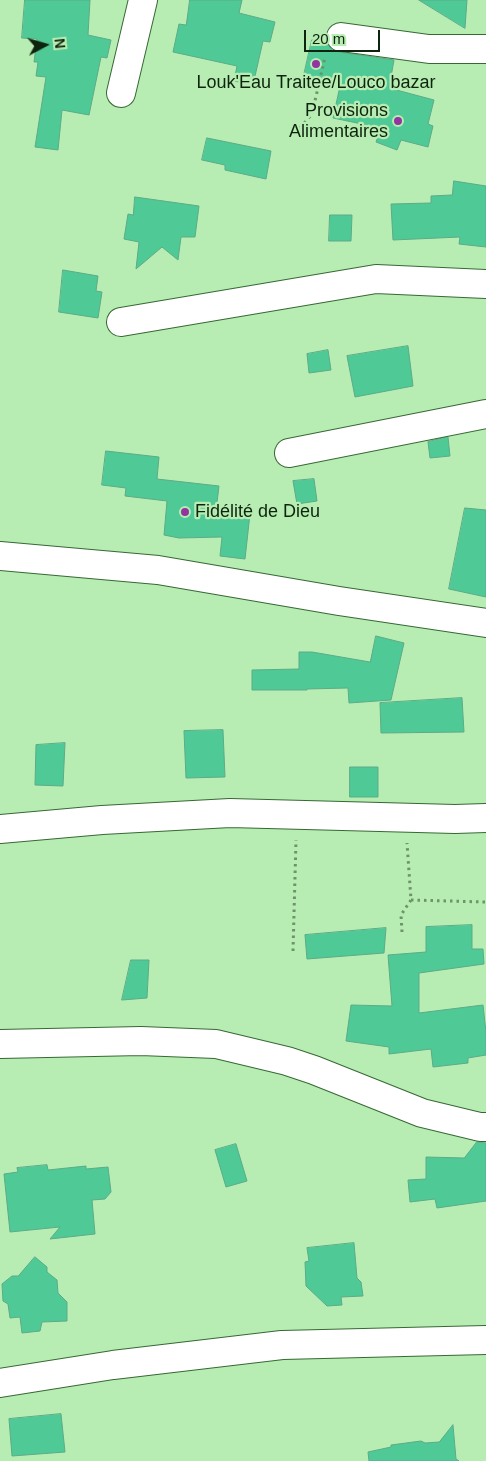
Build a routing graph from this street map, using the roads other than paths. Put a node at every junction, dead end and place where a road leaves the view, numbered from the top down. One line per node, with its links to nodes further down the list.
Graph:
1 (143, 0): 4 (street)
2 (341, 37): 3 (street)
3 (486, 49)
4 (121, 93)
5 (486, 284): 6 (street)
6 (121, 322)
7 (486, 414): 8 (street)
8 (289, 453)
9 (0, 556): 10 (street)
10 (486, 622)
11 (486, 818): 12 (street)
12 (0, 829)
13 (0, 1044): 14 (street)
14 (486, 1128)
15 (486, 1340): 16 (street)
16 (0, 1383)

